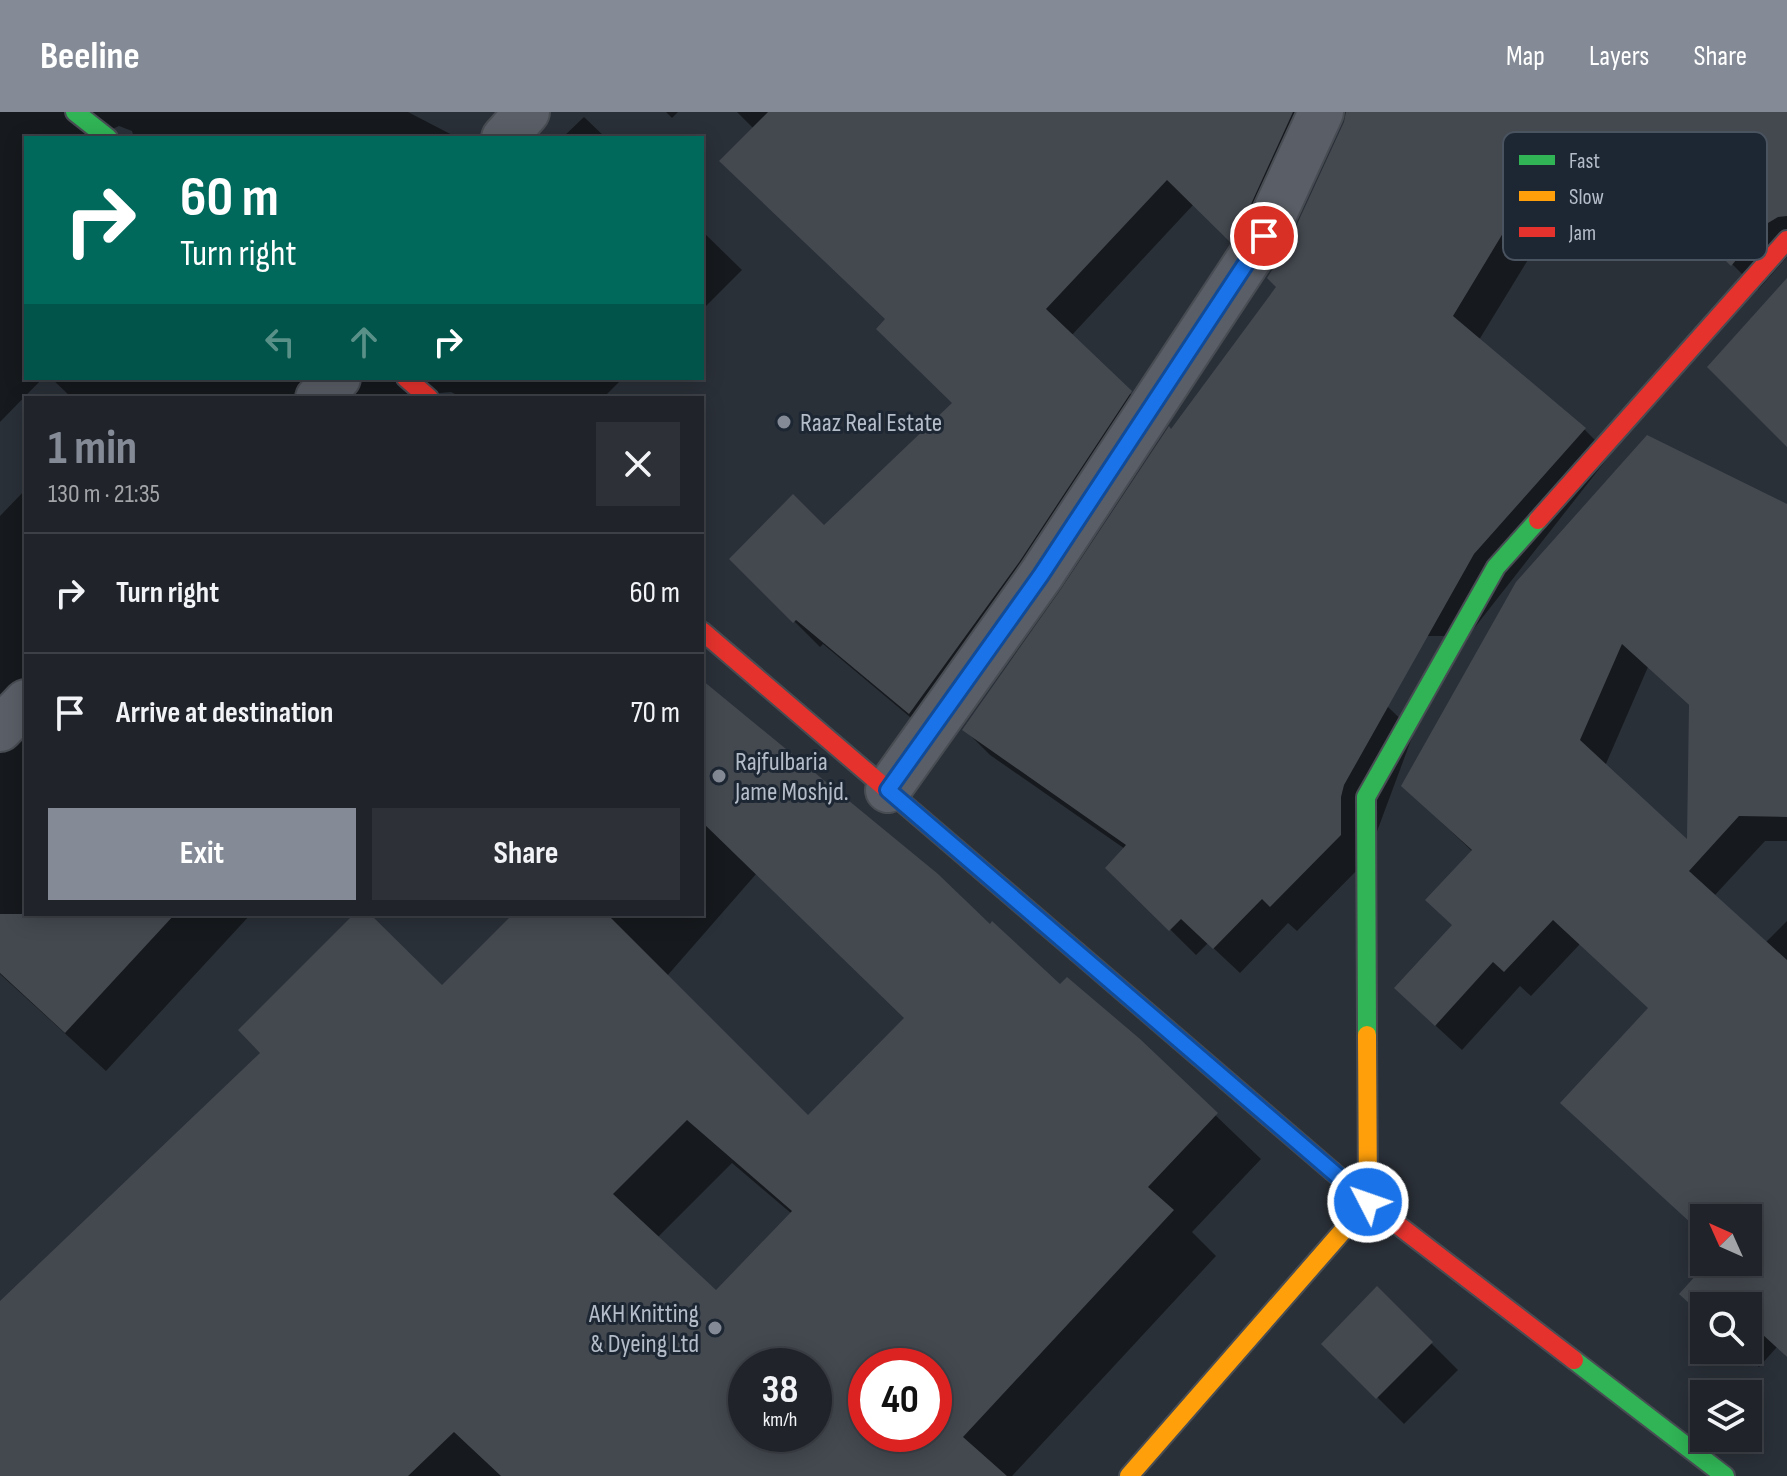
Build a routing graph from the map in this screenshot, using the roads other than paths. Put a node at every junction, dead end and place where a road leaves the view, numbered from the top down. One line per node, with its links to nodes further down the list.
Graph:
1 (75, 112): 4 (street)
2 (527, 112): 5 (street)
3 (1321, 112): 14 (street)
4 (105, 136)
5 (506, 136)
6 (1787, 240): 15 (street)
7 (336, 380): 9 (street)
8 (408, 380): 10 (street)
9 (320, 396)
10 (427, 396)
11 (704, 633): 14 (street)
12 (24, 704): 13 (street)
13 (0, 729)
14 (888, 790): 15 (street)
15 (1368, 1202): 16 (street); 17 (street)
16 (1129, 1476)
17 (1725, 1476)

